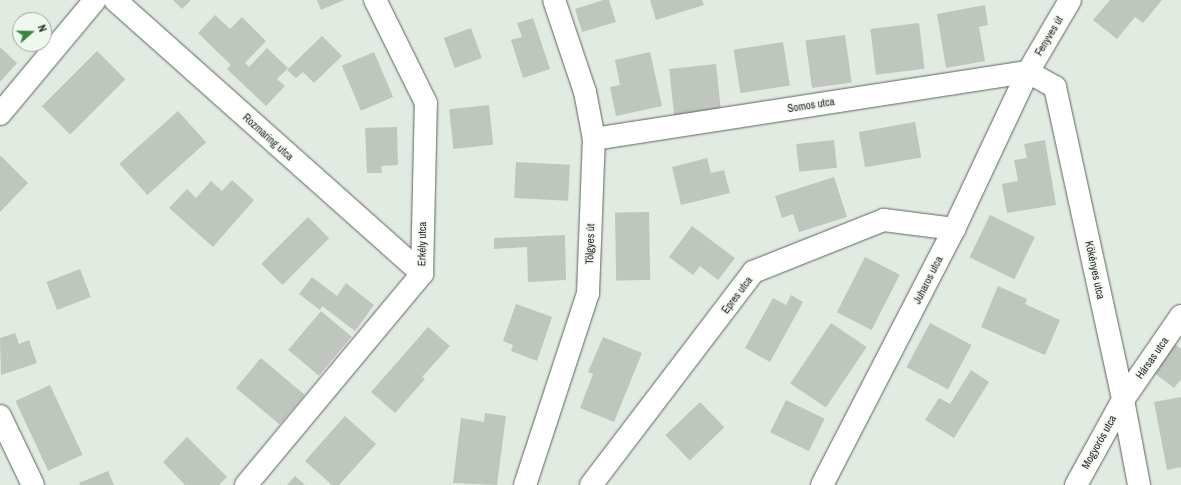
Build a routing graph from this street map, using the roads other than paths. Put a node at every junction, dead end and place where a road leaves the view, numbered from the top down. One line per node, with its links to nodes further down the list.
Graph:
1 (94, 0): 7 (street)
2 (115, 0): 10 (street, Rozmaring utca)
3 (375, 0): 10 (street, Erkély utca)
4 (554, 0): 8 (street, Tölgyes út)
5 (1070, 0): 6 (street, Fenyves út)
6 (1028, 72): 8 (street, Somos utca); 9 (street, Juharos utca); 12 (street, Kökényes utca)
7 (0, 114)
8 (594, 139): 16 (street, Tölgyes út)
9 (954, 229): 17 (street, Epres utca); 18 (street, Juharos utca)
10 (422, 274): 15 (street, Erkély utca)
11 (1181, 316): 12 (street, Hársas utca)
12 (1123, 400): 19 (street, Mogyorós utca); 20 (street, Kökényes utca)
13 (0, 416): 14 (street)
14 (33, 485)
15 (246, 485)
16 (525, 485)
17 (591, 485)
18 (822, 485)
19 (1076, 485)
20 (1139, 485)

